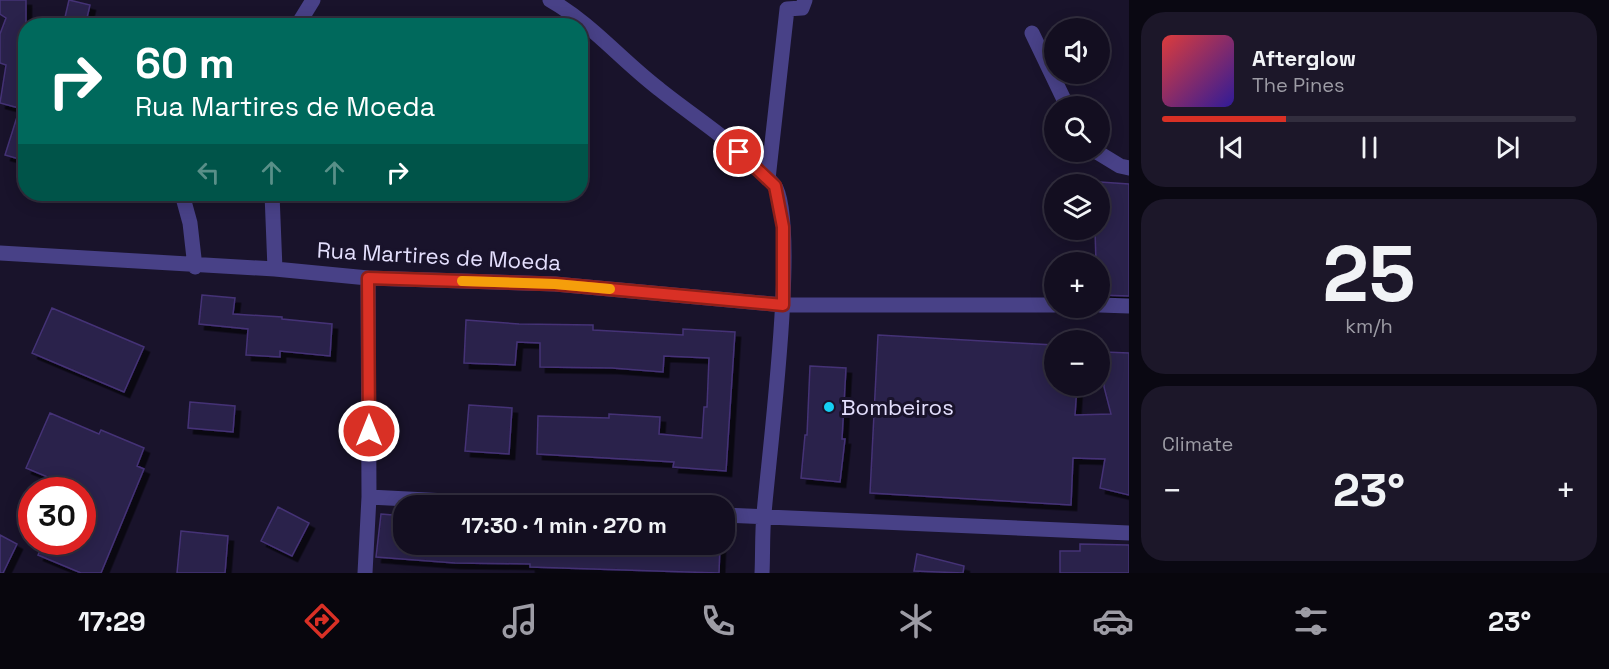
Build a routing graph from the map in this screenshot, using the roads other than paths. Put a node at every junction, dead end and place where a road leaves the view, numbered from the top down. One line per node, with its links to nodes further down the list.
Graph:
1 (313, 0): 4 (street)
2 (550, 0): 5 (street)
3 (805, 0): 11 (street)
4 (302, 18)
5 (578, 18)
6 (588, 26): 11 (street)
7 (1032, 33): 8 (street)
8 (1061, 96)
9 (1110, 160): 10 (street)
10 (1129, 168)
11 (768, 179): 18 (street)
12 (184, 201): 15 (street)
13 (272, 201): 16 (street)
14 (0, 253): 15 (street, Rua Martires de Moeda)
15 (195, 267): 16 (street, Rua Martires de Moeda)
16 (276, 269): 17 (street, Rua Martires de Moeda)
17 (368, 278): 18 (street, Rua Martires de Moeda); 22 (street)
18 (783, 305): 19 (street, Rua Martires de Moeda); 25 (street)
19 (1044, 305)
20 (1110, 306): 21 (street)
21 (1129, 306)
22 (369, 497): 23 (street); 27 (street)
23 (393, 498)
24 (735, 516): 25 (street)
25 (763, 517): 26 (street); 28 (street)
26 (1129, 533)
27 (365, 573)
28 (762, 573)

